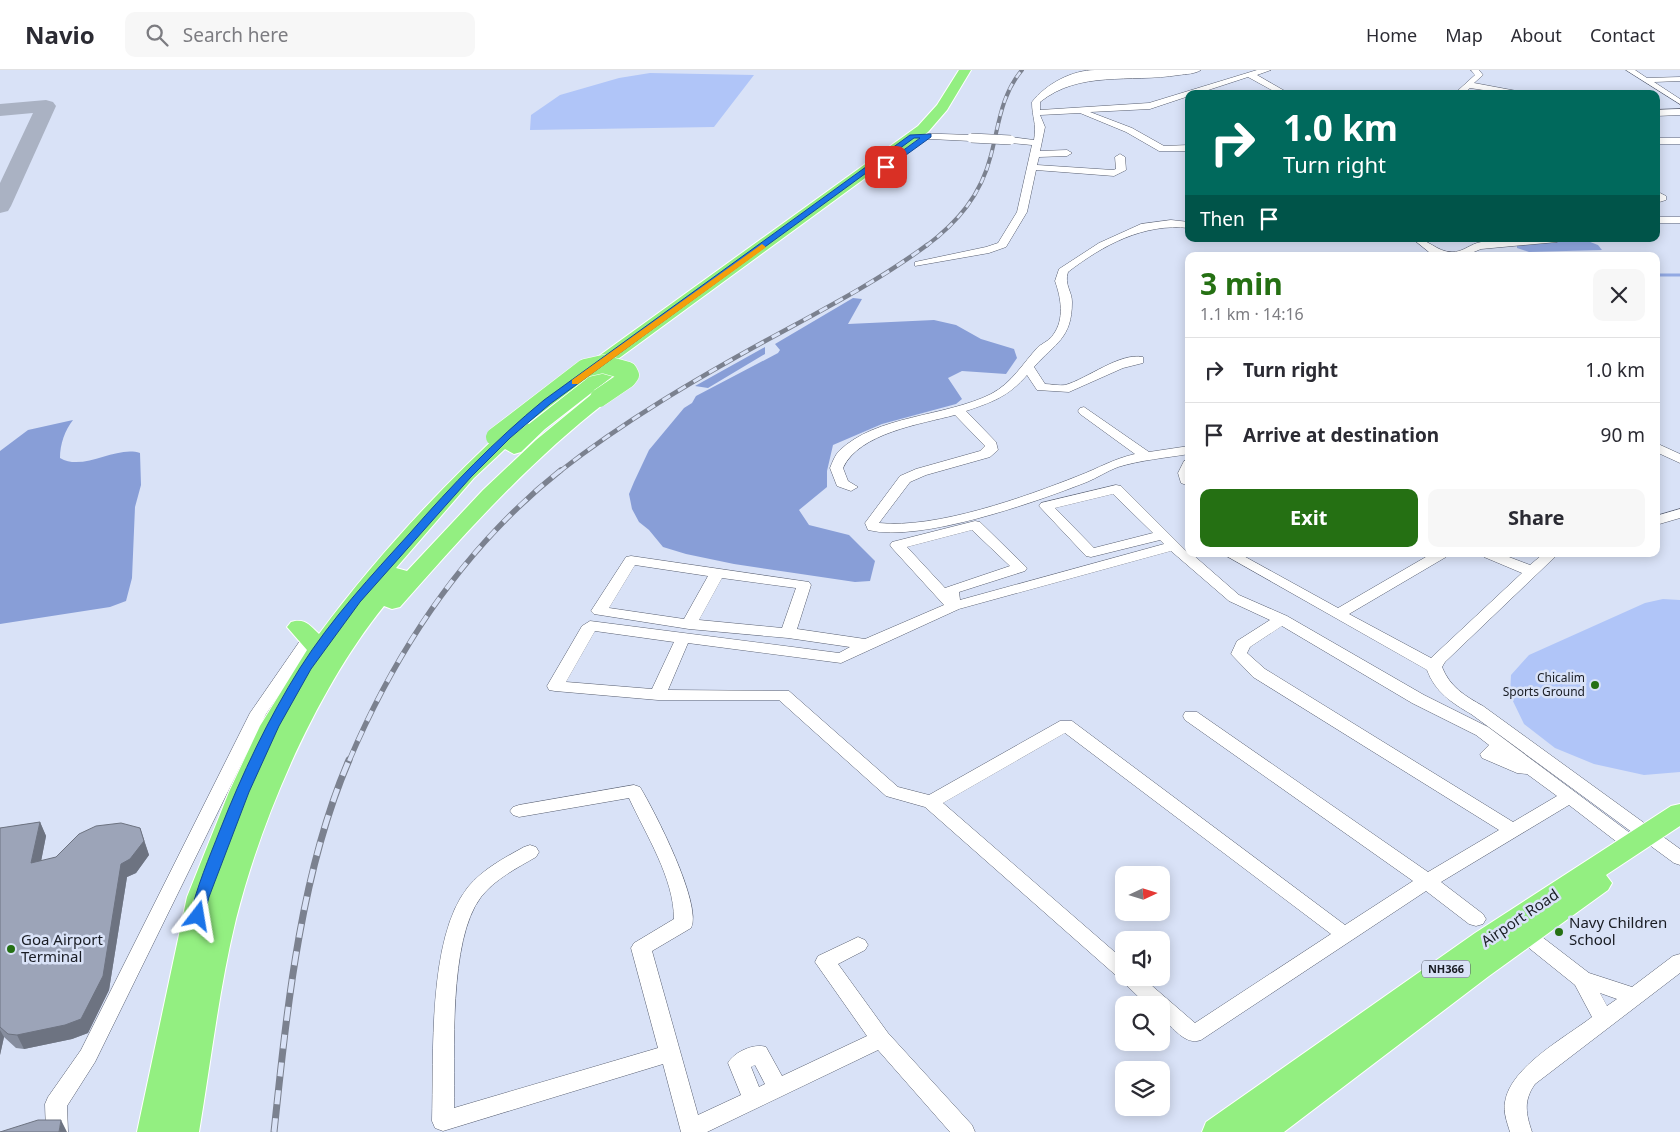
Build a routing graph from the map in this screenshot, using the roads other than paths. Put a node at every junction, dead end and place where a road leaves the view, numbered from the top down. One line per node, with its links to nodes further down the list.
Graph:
1 (965, 70): 24 (highway)
2 (975, 70): 24 (highway)
3 (1196, 70): 7 (street)
4 (1266, 70): 8 (street)
5 (1475, 70): 11 (street)
6 (1630, 70): 10 (street)
7 (1087, 72): 22 (street)
8 (1251, 72): 12 (street); 13 (street)
9 (1680, 79): 10 (street)
10 (1646, 80): 16 (street)
11 (1468, 85): 14 (street); 15 (street)
12 (1203, 90)
13 (1280, 90)
14 (1462, 90)
15 (1497, 90)
16 (1666, 93): 17 (street); 19 (street)
17 (1660, 94)
18 (1185, 96): 20 (street)
19 (1680, 102)
20 (1077, 110): 22 (street); 28 (street)
21 (1680, 112): 23 (street)
22 (1036, 113): 27 (street)
23 (1660, 113)
24 (920, 136): 27 (street, bridge); 66 (highway); 67 (highway)
25 (1660, 141): 26 (street)
26 (1680, 141)
27 (1038, 142): 30 (street)
28 (1185, 148)
29 (1067, 153): 30 (street)
30 (1035, 154): 32 (street)
31 (1120, 157): 32 (street)
32 (1032, 166): 40 (street)
33 (1660, 215): 34 (street)
34 (1680, 220)
35 (1185, 225): 42 (street)
36 (1421, 242): 38 (street)
37 (1523, 242): 39 (street)
38 (1433, 252)
39 (1464, 252)
40 (919, 264)
41 (1139, 360): 42 (street)
42 (1026, 366): 43 (street)
43 (958, 410): 47 (street); 49 (street)
44 (1084, 411): 47 (street)
45 (1660, 450): 48 (street)
46 (1185, 451): 47 (street)
47 (1146, 456)
48 (1680, 459)
49 (851, 487)
50 (1680, 513): 51 (street)
51 (1660, 520)
52 (1168, 541): 52 (street); 53 (street); 61 (street)
53 (1185, 556)
54 (1187, 557): 63 (street)
55 (1235, 557): 62 (street)
56 (1436, 557): 62 (street)
57 (1496, 557): 59 (street)
58 (1547, 557): 59 (street)
59 (1531, 571): 69 (street)
60 (717, 573): 64 (street); 64 (street); 65 (street)
61 (954, 606): 61 (street); 68 (street)
62 (1338, 614): 69 (street)
63 (1282, 619): 72 (street); 76 (street)
64 (686, 631): 65 (street); 68 (street); 70 (street); 70 (street)
65 (788, 633): 68 (street)
66 (309, 638): 67 (highway, bridge); 97 (street); 98 (highway)
67 (348, 640): 99 (highway)
68 (867, 644)
69 (1434, 667): 77 (street)
70 (658, 695): 73 (street)
71 (1191, 716): 79 (street)
72 (1569, 797): 76 (street); 77 (street)
73 (931, 802): 81 (street); 85 (street)
74 (519, 811): 93 (street)
75 (1680, 813): 77 (highway, Airport Road / NH366)
76 (1513, 830): 79 (street)
77 (1660, 840): 82 (highway, Airport Road / NH366); 101 (highway, Airport Road / NH366)
78 (530, 852): 93 (street)
79 (1427, 881): 80 (street); 81 (street)
80 (1476, 919)
81 (1345, 935): 90 (street)
82 (1526, 935): 86 (street); 102 (highway, Airport Road / NH366)
83 (858, 945): 92 (street)
84 (1680, 962): 89 (street)
85 (1115, 964)
86 (1582, 979): 89 (street); 91 (street)
87 (1139, 986): 88 (street)
88 (1151, 996)
89 (1634, 996): 91 (street)
90 (1170, 1013)
91 (1604, 1019): 103 (street)
92 (882, 1038): 94 (street); 100 (street)
93 (670, 1053): 96 (street)
94 (777, 1086): 95 (street); 95 (street)
95 (754, 1099): 96 (street)
96 (692, 1130)
97 (57, 1132)
98 (152, 1132)
99 (183, 1132)
100 (964, 1132)
101 (1218, 1132)
102 (1260, 1132)
103 (1521, 1132)

